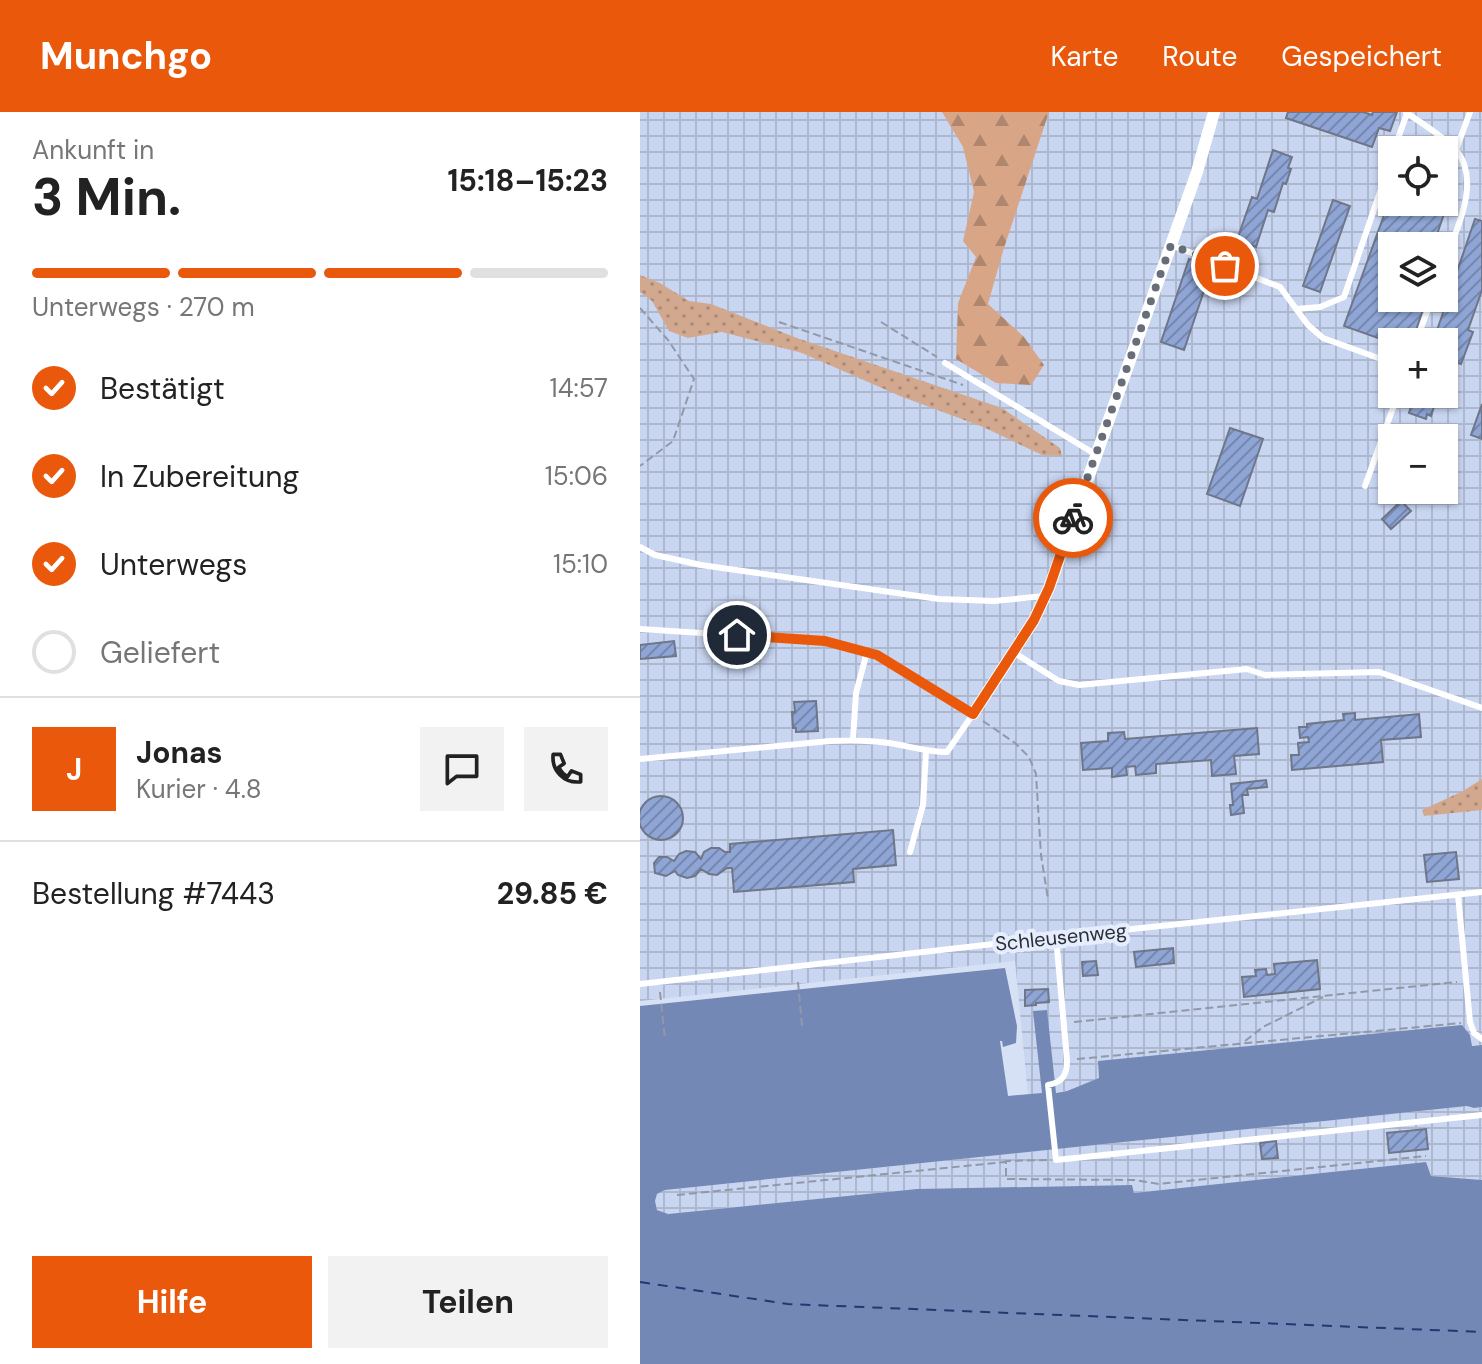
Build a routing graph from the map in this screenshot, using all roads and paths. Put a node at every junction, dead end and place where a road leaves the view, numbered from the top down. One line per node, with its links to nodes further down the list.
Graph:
1 (1214, 112): 10 (street)
2 (1470, 112): 6 (lane)
3 (1406, 113): 4 (lane); 5 (lane)
4 (1399, 136)
5 (1437, 136)
6 (1458, 145)
7 (1458, 154): 9 (lane)
8 (1378, 198): 12 (lane)
9 (1454, 232)
10 (1171, 245): 12 (lane); 19 (street)
11 (640, 308): 20 (path)
12 (1296, 309): 15 (lane)
13 (779, 322): 17 (path)
14 (881, 322): 16 (path)
15 (1378, 358)
16 (945, 363): 19 (lane)
17 (966, 386)
18 (1393, 408): 21 (lane)
19 (1095, 454): 23 (street)
20 (640, 466)
21 (1365, 486)
22 (640, 547): 23 (lane)
23 (1045, 596): 26 (street)
24 (640, 629): 25 (lane)
25 (867, 652): 28 (lane); 29 (lane)
26 (1013, 652): 27 (lane); 28 (street)
27 (1482, 708)
28 (973, 714): 30 (lane); 35 (path)
29 (853, 740): 30 (lane); 31 (lane)
30 (926, 751): 32 (lane)
31 (640, 759)
32 (910, 852)
33 (1482, 892): 34 (lane, Schleusenweg)
34 (1458, 895): 36 (lane, Schleusenweg); 37 (lane)
35 (1048, 899)
36 (1056, 937): 39 (lane, Schleusenweg); 43 (lane)
37 (1466, 981): 41 (path); 42 (lane)
38 (798, 982): 44 (path)
39 (640, 984)
40 (660, 991): 46 (path)
41 (1324, 997): 43 (path); 47 (path)
42 (1470, 1022): 45 (lane); 47 (path)
43 (1064, 1023): 48 (lane)
44 (802, 1026)
45 (1482, 1038)
46 (665, 1039)
47 (1243, 1042): 48 (path)
48 (1067, 1060): 51 (lane)
49 (1482, 1115): 51 (lane)
50 (1426, 1156): 52 (path)
51 (1056, 1160): 52 (path)
52 (1006, 1161): 53 (path)
53 (677, 1195)

